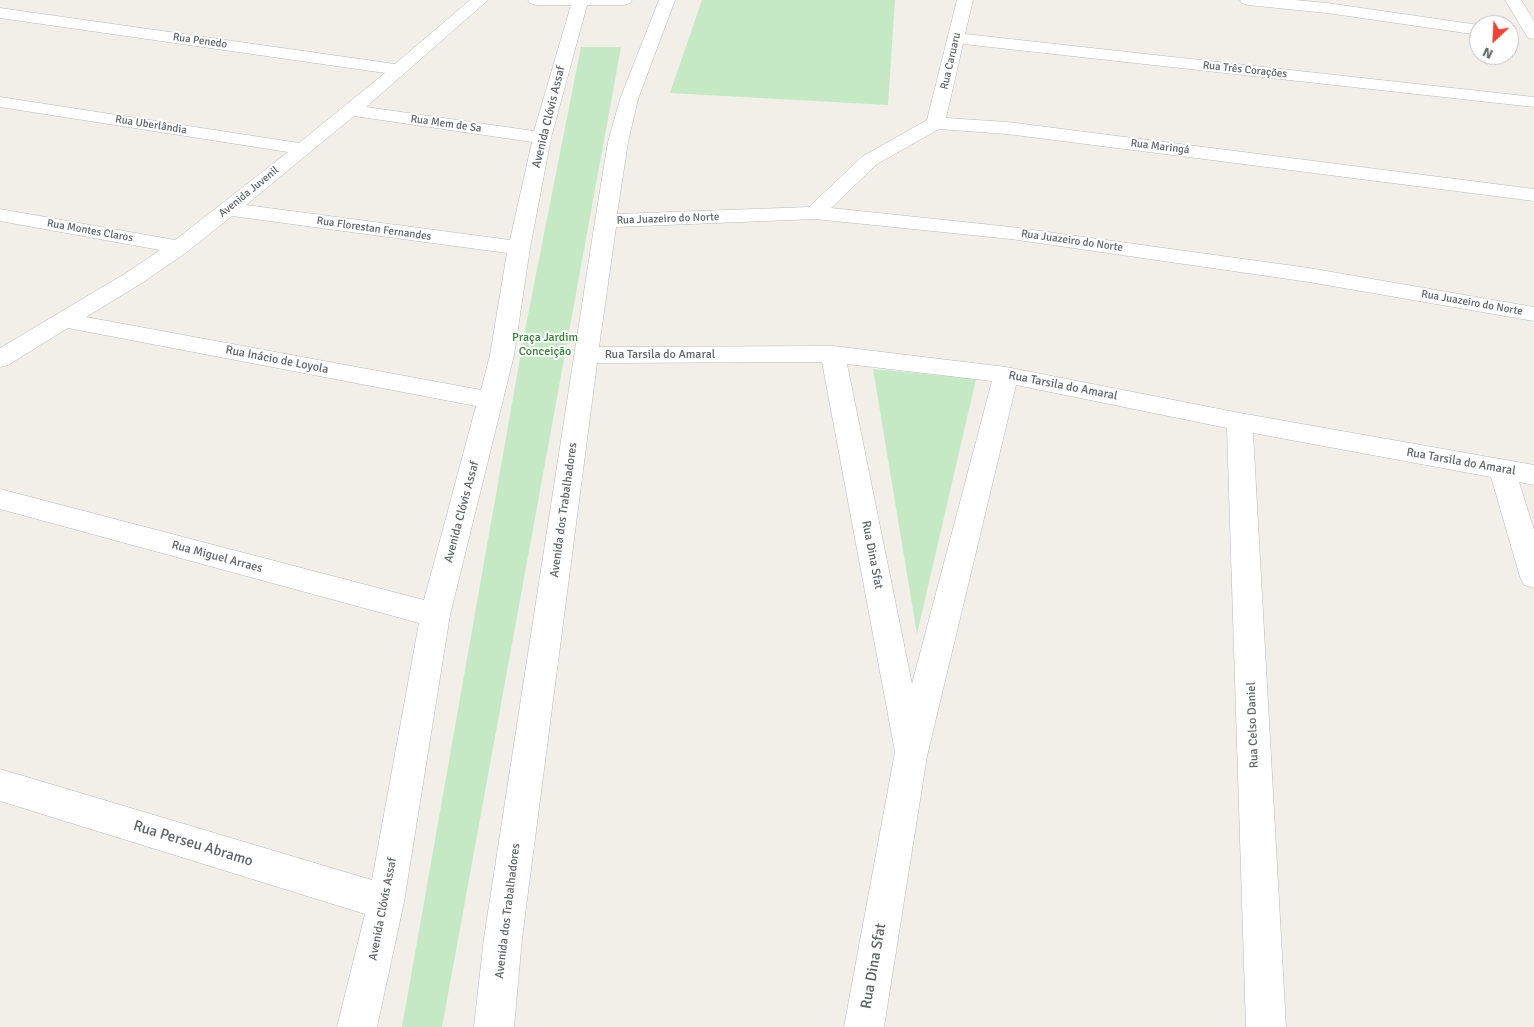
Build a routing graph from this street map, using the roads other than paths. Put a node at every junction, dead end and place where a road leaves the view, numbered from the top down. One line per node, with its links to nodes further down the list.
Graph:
1 (480, 0): 12 (street, Avenida Juvenil)
2 (536, 0): 6 (street)
3 (965, 0): 11 (street, Rua Caruaru)
4 (1248, 0): 9 (street)
5 (1513, 0): 10 (street)
6 (580, 1): 7 (street); 17 (street, Avenida Clóvis Assaf)
7 (643, 5): 23 (street, Avenida dos Trabalhadores)
8 (0, 13): 12 (street, Rua Penedo)
9 (1469, 29)
10 (1528, 36)
11 (957, 38): 14 (street, Rua Três Corações); 16 (street, Rua Caruaru)
12 (400, 70): 15 (street, Avenida Juvenil)
13 (0, 102): 18 (street, Rua Uberlândia)
14 (1534, 102)
15 (350, 110): 17 (street, Rua Mem de Sa); 18 (street, Avenida Juvenil)
16 (936, 123): 19 (street, Rua Maringá); 21 (street)
17 (542, 138): 25 (street, Avenida Clóvis Assaf)
18 (302, 149): 20 (street, Avenida Juvenil)
19 (1534, 195)
20 (228, 209): 24 (street, Avenida Juvenil); 25 (street, Rua Florestan Fernandes)
21 (815, 213): 23 (street, Rua Juazeiro do Norte); 26 (street, Rua Juazeiro do Norte)
22 (0, 215): 24 (street, Rua Montes Claros)
23 (605, 221): 29 (street, Avenida dos Trabalhadores)
24 (179, 247): 27 (street, Avenida Juvenil)
25 (519, 248): 32 (street, Avenida Clóvis Assaf)
26 (1534, 314)
27 (62, 320): 30 (street, Avenida Juvenil); 32 (street, Rua Inácio de Loyola)
28 (833, 354): 29 (street, Rua Tarsila do Amaral); 31 (street, Rua Tarsila do Amaral); 39 (street, Rua Dina Sfat)
29 (586, 355): 43 (street, Avenida dos Trabalhadores)
30 (0, 359)
31 (1006, 375): 33 (street, Rua Tarsila do Amaral); 39 (street, Rua Dina Sfat)
32 (491, 400): 38 (street, Avenida Clóvis Assaf)
33 (1240, 422): 34 (street, Rua Tarsila do Amaral); 45 (street, Rua Celso Daniel)
34 (1502, 469): 35 (street, Rua Tarsila do Amaral); 37 (street)
35 (1534, 475)
36 (0, 500): 38 (street, Rua Miguel Arraes)
37 (1534, 577)
38 (435, 615): 41 (street, Avenida Clóvis Assaf)
39 (910, 756): 44 (street, Rua Dina Sfat)
40 (0, 785): 41 (street, Rua Perseu Abramo)
41 (386, 902): 42 (street, Avenida Clóvis Assaf)
42 (357, 1027)
43 (494, 1027)
44 (864, 1027)
45 (1266, 1027)

